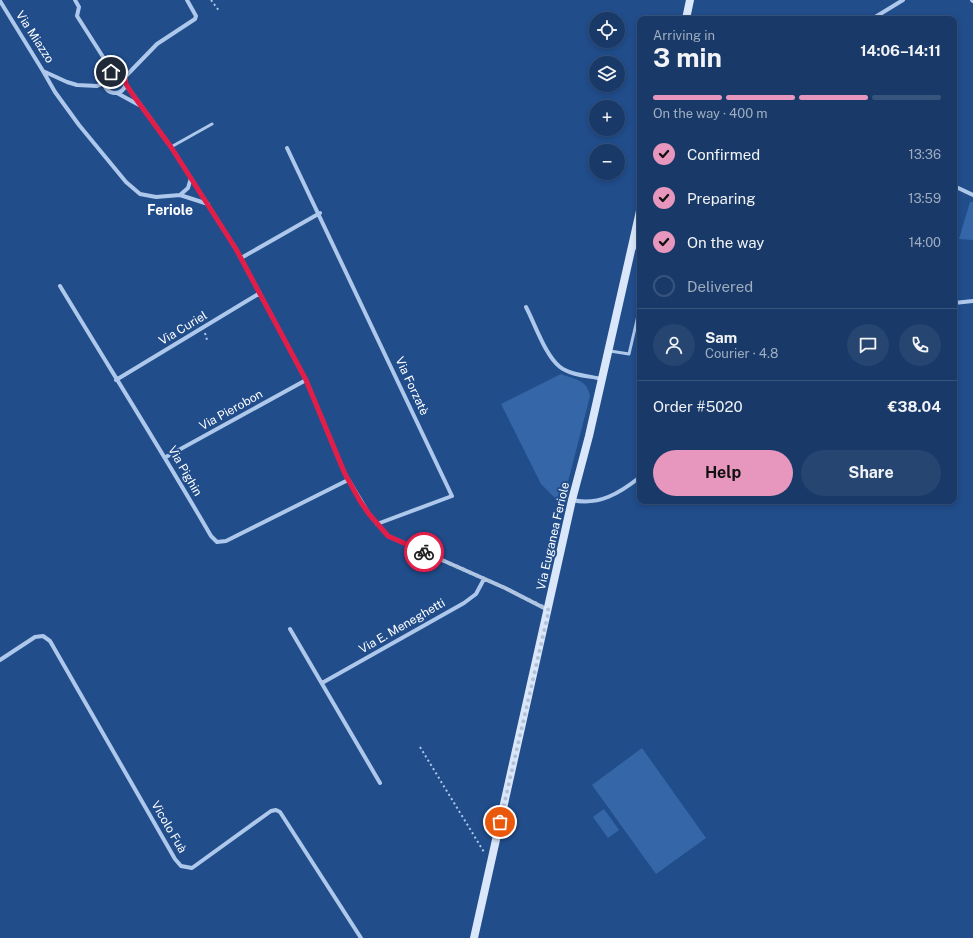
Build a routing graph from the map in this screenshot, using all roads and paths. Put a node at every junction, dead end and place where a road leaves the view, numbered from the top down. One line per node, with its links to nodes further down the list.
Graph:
1 (75, 0): 11 (street)
2 (187, 0): 12 (street)
3 (211, 0): 7 (path)
4 (690, 0): 8 (main road)
5 (903, 0): 9 (street)
6 (0, 2): 10 (street, Via Miazzo)
7 (220, 12)
8 (687, 16)
9 (877, 16)
10 (43, 71): 13 (street, Via Miazzo); 22 (street)
11 (112, 72): 12 (street); 13 (street)
12 (125, 77): 14 (street)
13 (104, 83): 15 (street)
14 (126, 84): 15 (street); 16 (street)
15 (117, 93): 16 (street)
16 (141, 106): 18 (street)
17 (212, 124): 18 (lane)
18 (171, 147): 20 (street)
19 (287, 148): 25 (street, Via Forzatè)
20 (191, 178): 22 (street); 24 (street)
21 (957, 187): 23 (street)
22 (180, 195): 24 (street)
23 (973, 195)
24 (208, 204): 27 (street)
25 (320, 213): 27 (street); 44 (street, Via Forzatè)
26 (636, 248): 36 (main road, Via Euganea Feriole)
27 (241, 258): 29 (street)
28 (60, 286): 38 (street, Via Pighin)
29 (260, 293): 38 (street, Via Curiel); 39 (street)
30 (973, 301): 31 (street)
31 (957, 303)
32 (526, 307): 37 (street)
33 (637, 321): 36 (lane)
34 (205, 332): 35 (path)
35 (207, 340)
36 (608, 351): 37 (main road, Via Euganea Feriole)
37 (602, 379): 43 (main road, Via Euganea Feriole)
38 (116, 380): 40 (street, Via Pighin)
39 (306, 380): 40 (street, Via Pierobon); 42 (street)
40 (166, 457): 42 (street, Via Pighin)
41 (637, 479): 43 (street)
42 (348, 480): 44 (street)
43 (572, 500): 46 (main road, Via Euganea Feriole)
44 (377, 524): 45 (street)
45 (484, 579): 46 (street); 49 (street, Via E. Meneghetti)
46 (549, 610): 54 (main road, Via Euganea Feriole)
47 (290, 628): 49 (street)
48 (0, 660): 53 (street, Vicolo Fuà)
49 (322, 684): 51 (street)
50 (420, 747): 52 (path)
51 (380, 783)
52 (486, 856)
53 (362, 938)
54 (474, 938)

